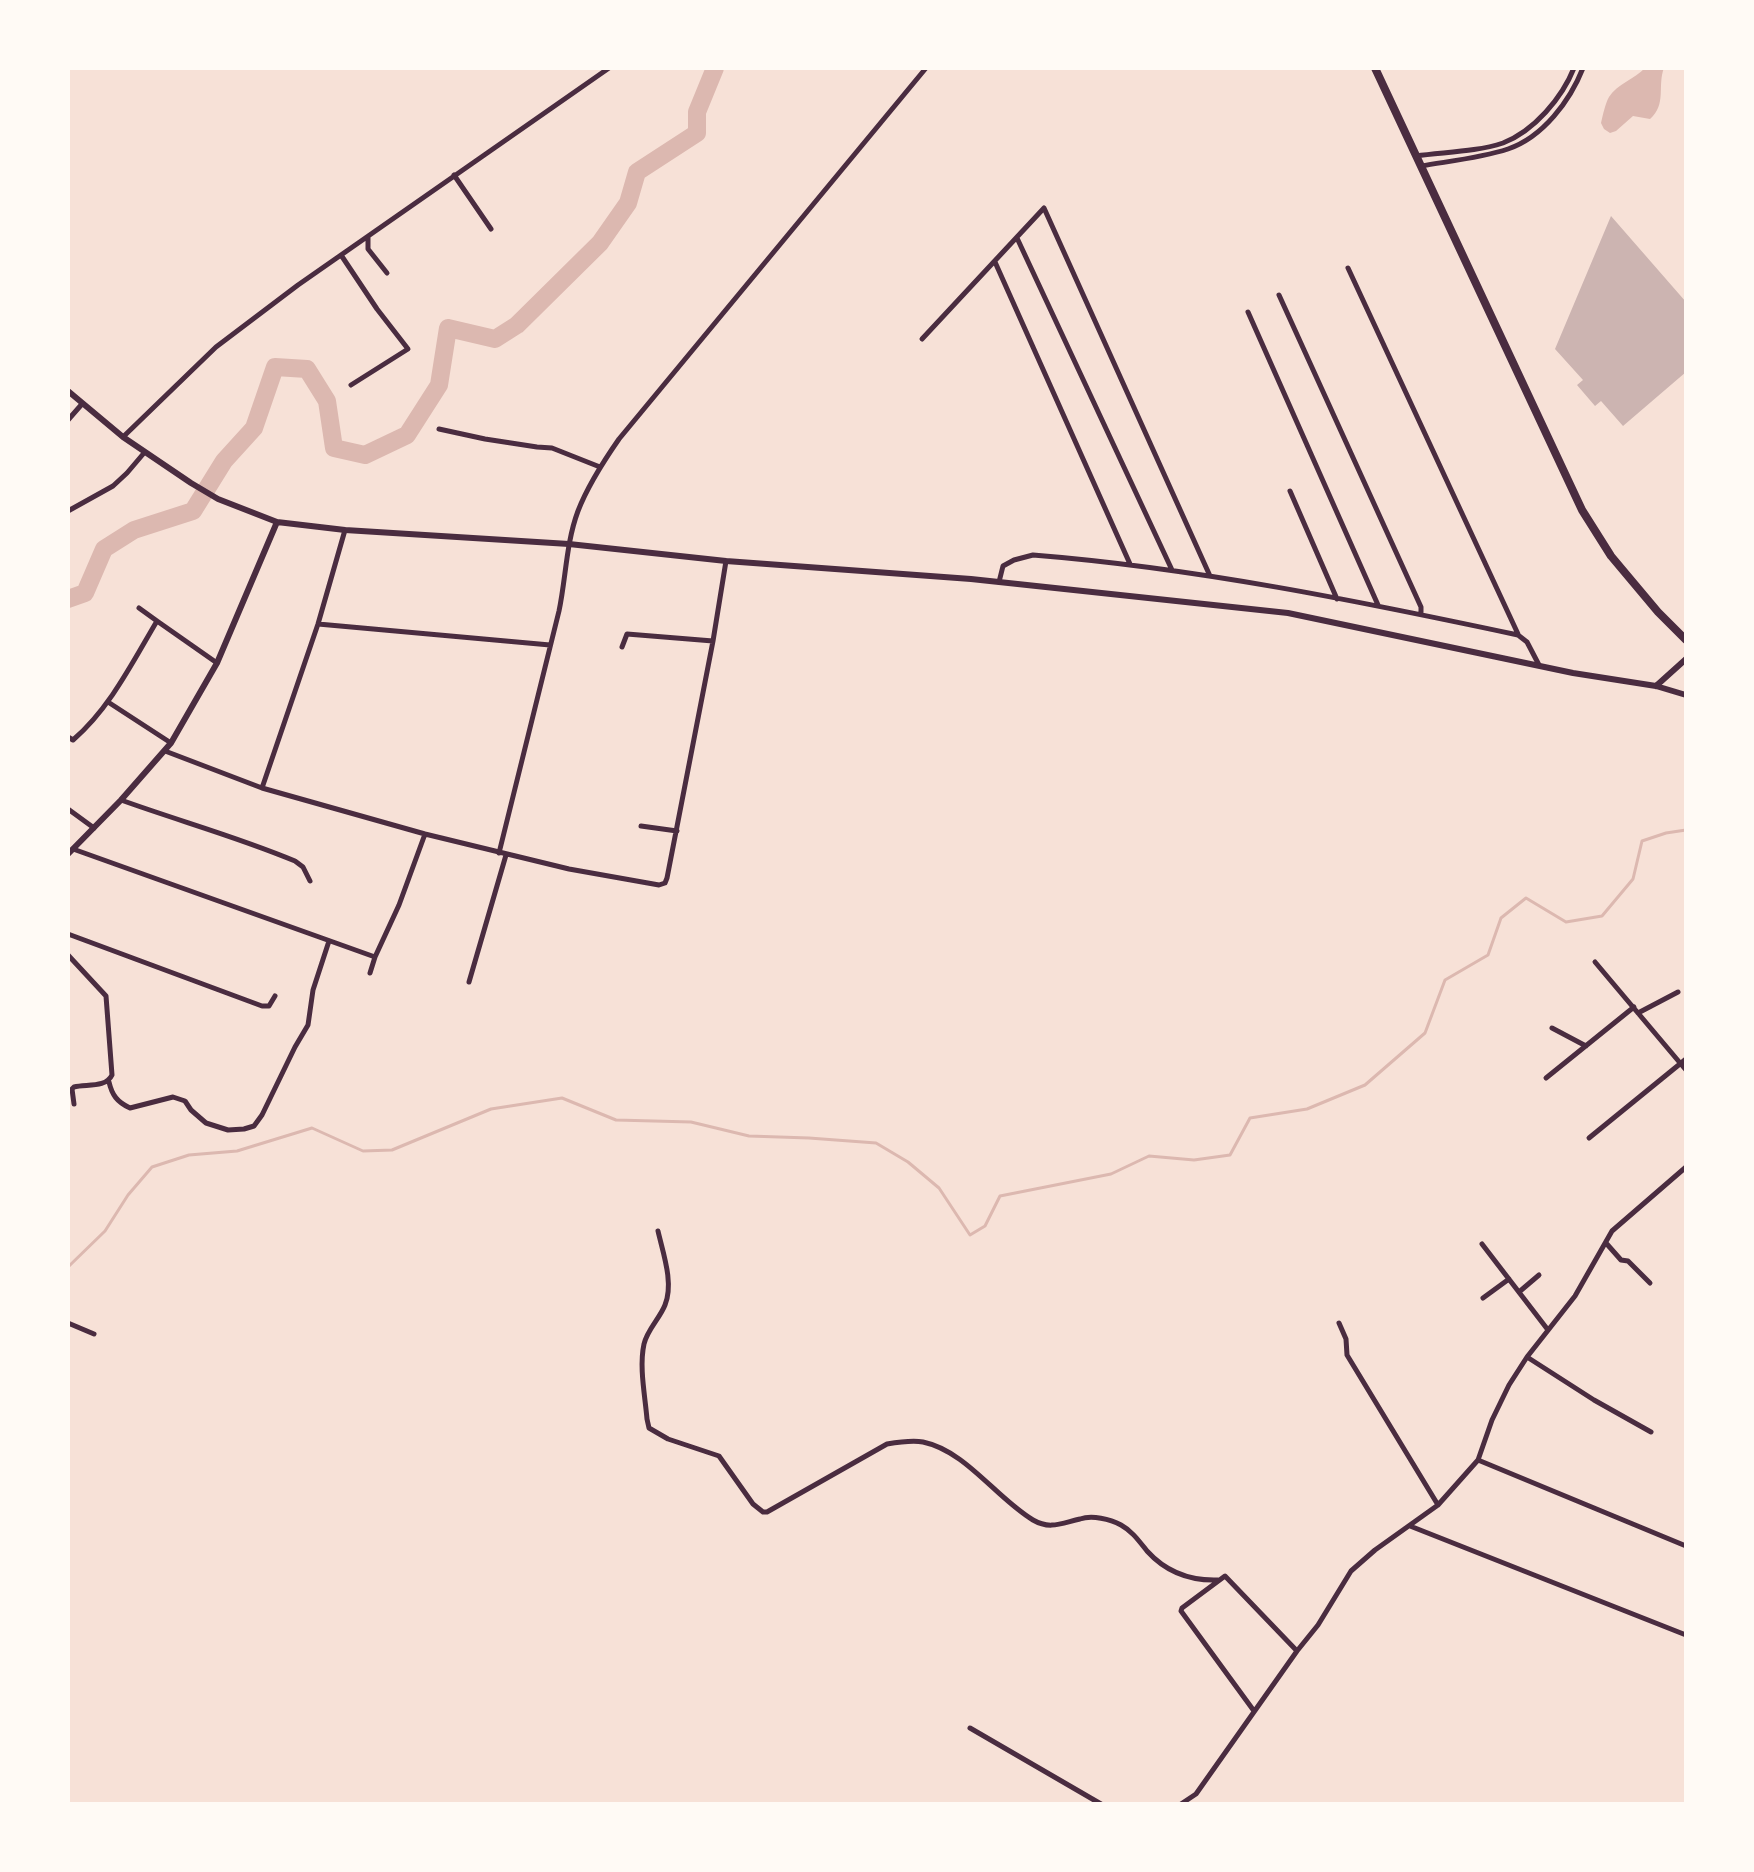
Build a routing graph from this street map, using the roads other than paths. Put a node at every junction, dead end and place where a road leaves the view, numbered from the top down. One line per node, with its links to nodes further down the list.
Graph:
1 (609, 68): 12 (street)
2 (926, 68): 30 (street)
3 (1375, 68): 10 (highway)
4 (1574, 68): 6 (street)
5 (1583, 68): 7 (street)
6 (1571, 76): 7 (street); 8 (street)
7 (1579, 80): 9 (street)
8 (1482, 148): 9 (street); 10 (street)
9 (1483, 155): 11 (street)
10 (1416, 156): 11 (highway)
11 (1421, 166): 48 (highway)
12 (454, 175): 13 (street); 14 (street)
13 (491, 229)
14 (368, 236): 16 (street); 19 (street)
15 (1017, 238): 17 (street); 38 (street); 39 (street)
16 (341, 255): 23 (street); 28 (street)
17 (995, 262): 22 (street); 37 (street)
18 (1348, 268): 47 (street)
19 (387, 273)
20 (1279, 295): 44 (street)
21 (1248, 312): 42 (street)
22 (922, 339)
23 (351, 385)
24 (68, 391): 25 (street)
25 (82, 404): 26 (street); 28 (street)
26 (68, 420)
27 (439, 429): 30 (street)
28 (123, 437): 29 (street)
29 (144, 453): 32 (street); 33 (street)
30 (600, 467): 35 (street)
31 (1290, 491): 41 (street)
32 (68, 511)
33 (277, 522): 34 (street); 53 (street)
34 (345, 530): 35 (street); 46 (street)
35 (569, 544): 36 (street); 50 (street)
36 (726, 561): 40 (street); 49 (street)
37 (1130, 565): 38 (street); 40 (street)
38 (1172, 570): 39 (street)
39 (1210, 576): 41 (street)
40 (999, 582): 54 (street)
41 (1337, 599): 42 (street)
42 (1379, 606): 44 (street)
43 (139, 608): 45 (street)
44 (1420, 614): 47 (street)
45 (157, 621): 53 (street); 57 (street)
46 (318, 624): 50 (street); 61 (street)
47 (1518, 635): 54 (street)
48 (1686, 640)
49 (713, 641): 51 (street); 66 (street)
50 (550, 645): 69 (street)
51 (622, 647)
52 (1686, 659): 55 (street)
53 (217, 663): 59 (street)
54 (1539, 666): 55 (street)
55 (1656, 686): 56 (street)
56 (1686, 695)
57 (108, 702): 58 (street); 59 (street)
58 (70, 740)
59 (171, 743): 60 (street)
60 (165, 751): 61 (street); 62 (street)
61 (262, 788): 67 (street)
62 (121, 800): 65 (street); 70 (street)
63 (68, 809): 65 (street)
64 (641, 826): 66 (street)
65 (94, 828): 68 (street)
66 (677, 831): 69 (street)
67 (425, 834): 69 (street); 74 (street)
68 (71, 851): 72 (street)
69 (503, 854): 77 (street)
70 (310, 881)
71 (68, 934): 79 (street)
72 (329, 941): 74 (street); 86 (street)
73 (68, 955): 86 (street)
74 (375, 957): 76 (street)
75 (1595, 962): 80 (street)
76 (370, 973)
77 (469, 982)
78 (1678, 992): 80 (street)
79 (275, 996)
80 (1636, 1010): 82 (street); 83 (street)
81 (1552, 1028): 82 (street)
82 (1586, 1046): 85 (street)
83 (1683, 1061): 84 (street); 88 (street)
84 (1686, 1070)
85 (1546, 1078)
86 (109, 1082): 87 (street)
87 (74, 1104)
88 (1589, 1138)
89 (1686, 1167): 91 (street)
90 (658, 1231): 108 (street)
91 (1606, 1243): 95 (street); 100 (street)
92 (1482, 1244): 94 (street)
93 (1539, 1275): 96 (street)
94 (1509, 1279): 96 (street); 97 (street)
95 (1650, 1283)
96 (1519, 1292): 100 (street)
97 (1483, 1298)
98 (68, 1323): 101 (street)
99 (1339, 1323): 105 (street)
100 (1548, 1330): 102 (street)
101 (94, 1334)
102 (1527, 1357): 103 (street); 104 (street)
103 (1651, 1432)
104 (1478, 1460): 105 (street); 107 (street)
105 (1438, 1505): 106 (street)
106 (1410, 1526): 109 (street); 110 (street)
107 (1686, 1546)
108 (1218, 1580): 110 (street); 111 (street)
109 (1686, 1635)
110 (1297, 1651): 111 (street)
111 (1254, 1711): 114 (street)
112 (970, 1728): 113 (street)
113 (1101, 1804)
114 (1181, 1804)

